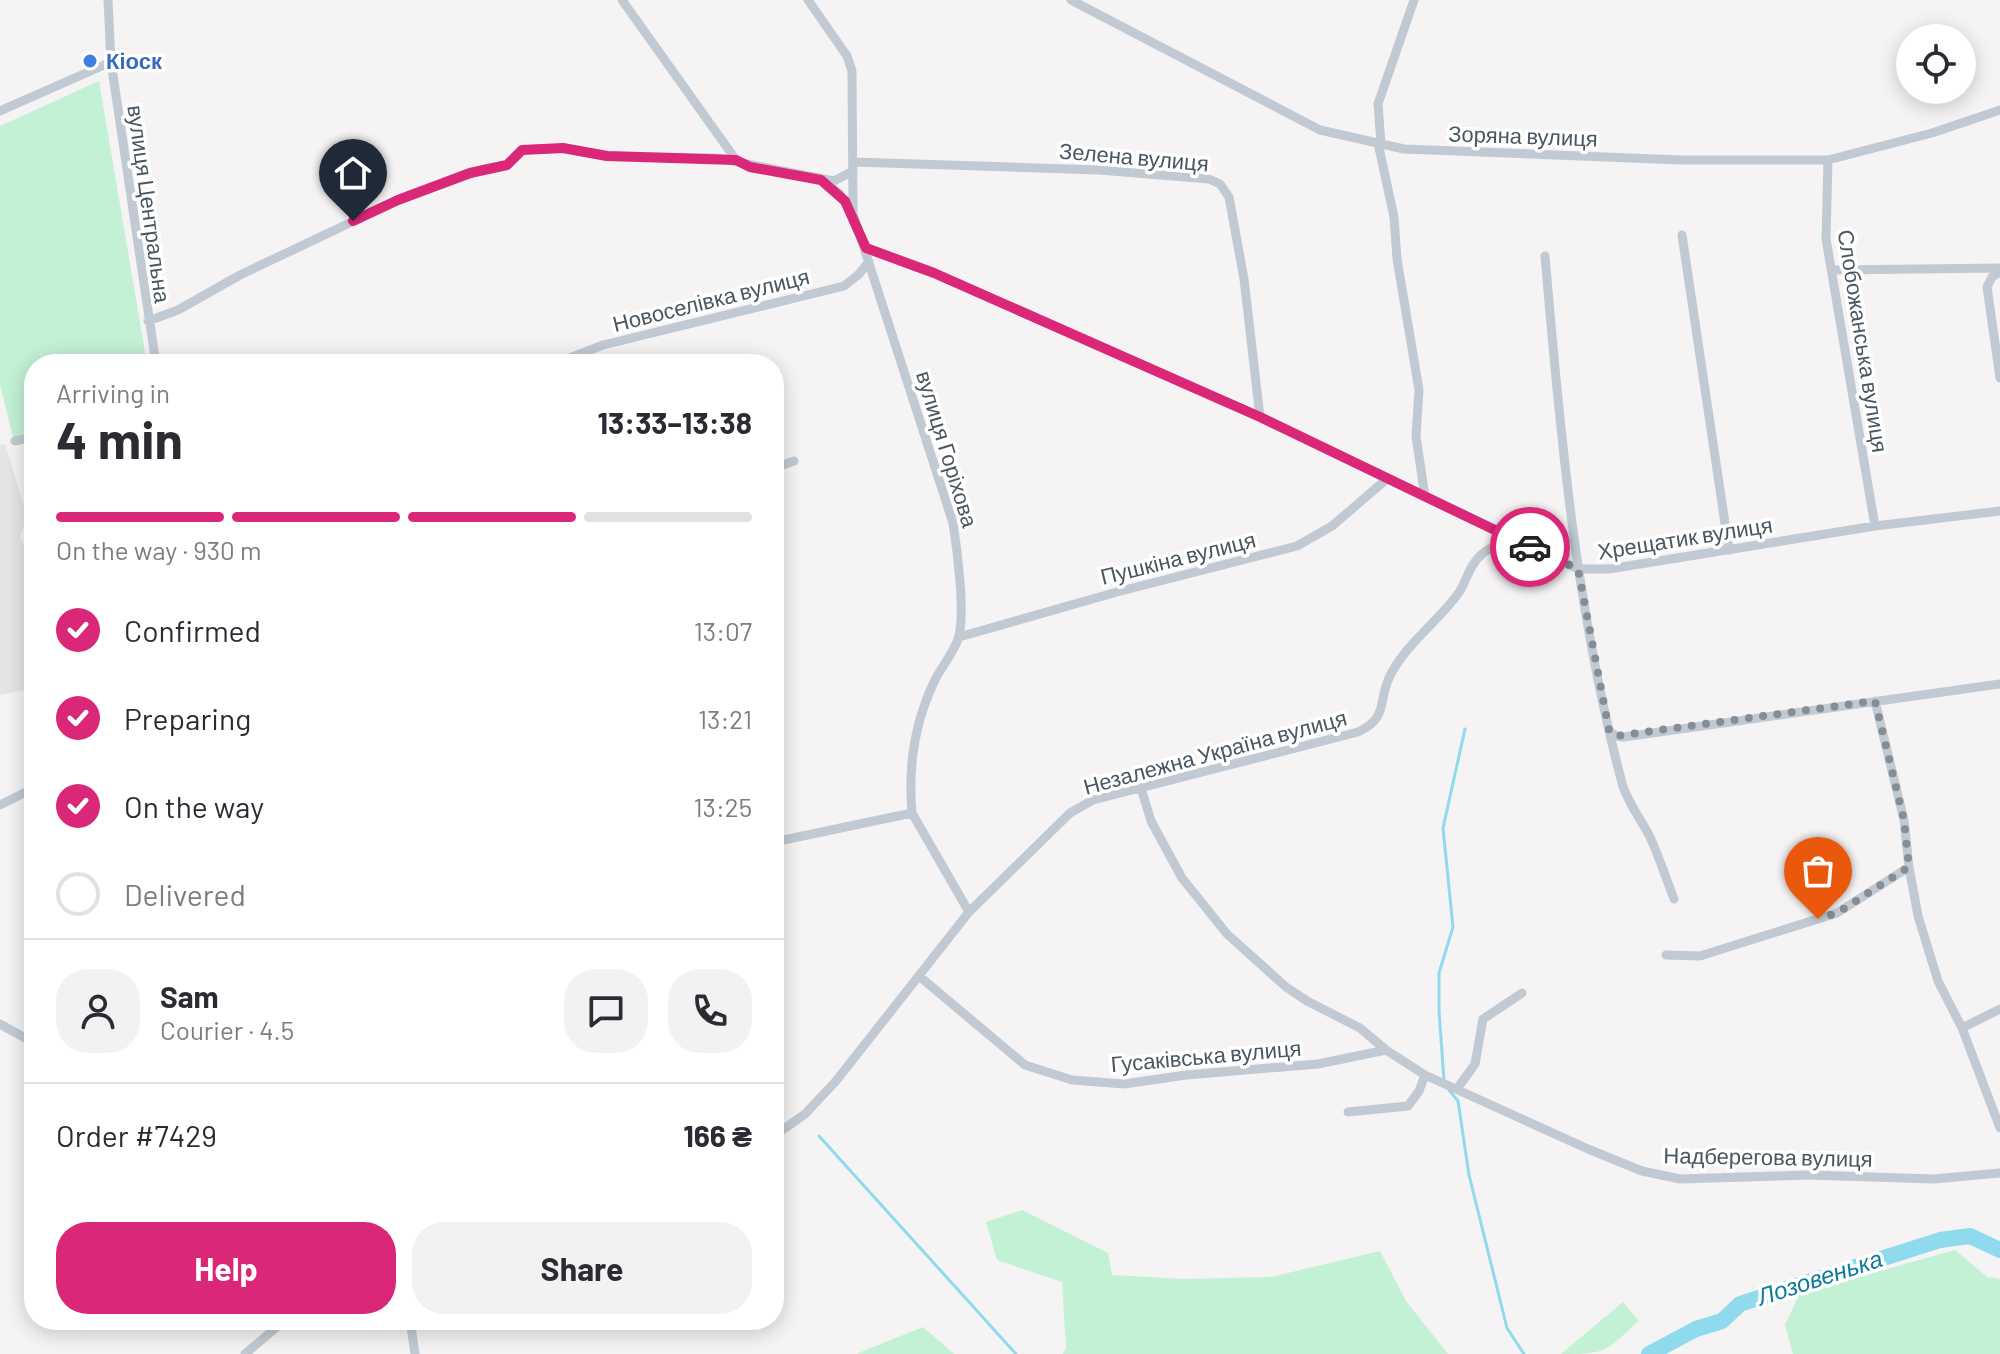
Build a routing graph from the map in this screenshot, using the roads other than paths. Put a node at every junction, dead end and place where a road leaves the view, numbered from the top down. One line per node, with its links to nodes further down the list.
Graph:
1 (108, 0): 6 (street, вулиця Центральна)
2 (622, 0): 10 (street)
3 (808, 0): 12 (street, вулиця Горіхова)
4 (1071, 0): 9 (street, Зоряна вулиця)
5 (1414, 0): 9 (street)
6 (111, 62): 8 (street); 21 (street, вулиця Центральна)
7 (2000, 110): 11 (street, Зоряна вулиця)
8 (0, 111)
9 (1380, 143): 11 (street, Зоряна вулиця); 31 (street)
10 (736, 160): 13 (street); 21 (street)
11 (1828, 160): 19 (street, Слобожанська вулиця)
12 (853, 167): 13 (street, Зелена вулиця); 14 (street, вулиця Горіхова); 25 (street, Зелена вулиця)
13 (821, 180): 14 (street)
14 (853, 214): 16 (street, вулиця Горіхова)
15 (1682, 235): 35 (street)
16 (866, 248): 18 (street, вулиця Горіхова); 25 (street, Хрещатик вулиця)
17 (1545, 256): 36 (street)
18 (869, 262): 23 (street, Новоселівка вулиця); 37 (street, вулиця Горіхова)
19 (1834, 270): 20 (street); 33 (street, Слобожанська вулиця)
20 (2000, 270): 24 (street)
21 (148, 321): 22 (street, вулиця Центральна)
22 (154, 354)
23 (581, 354)
24 (2000, 378)
25 (1260, 417): 30 (street, Хрещатик вулиця)
26 (24, 439): 27 (street)
27 (15, 441)
28 (794, 461): 29 (street)
29 (784, 464)
30 (1388, 478): 31 (street, Хрещатик вулиця); 37 (street, Пушкіна вулиця)
31 (1425, 497): 34 (street, Хрещатик вулиця)
32 (2000, 511): 33 (street, Хрещатик вулиця)
33 (1875, 526): 35 (street, Хрещатик вулиця)
34 (1516, 540): 36 (street, Хрещатик вулиця); 41 (street, Незалежна Україна вулиця)
35 (1729, 550): 36 (street, Хрещатик вулиця)
36 (1578, 569): 40 (street)
37 (959, 637): 44 (street, вулиця Горіхова)
38 (2000, 684): 39 (street)
39 (1875, 701): 40 (street); 46 (street)
40 (1609, 730): 47 (street)
41 (1141, 788): 48 (street, Незалежна Україна вулиця); 56 (street, Надберегова вулиця)
42 (24, 793): 43 (street)
43 (0, 805)
44 (912, 813): 45 (street); 48 (street)
45 (784, 840)
46 (1909, 867): 49 (street); 54 (street)
47 (1674, 899)
48 (969, 912): 50 (street, Незалежна Україна вулиця)
49 (1666, 955)
50 (919, 976): 56 (street, Гусаківська вулиця); 61 (street, Незалежна Україна вулиця)
51 (1522, 993): 58 (street)
52 (2000, 1009): 54 (street)
53 (0, 1024): 55 (street)
54 (1962, 1028): 60 (street)
55 (24, 1037)
56 (1386, 1050): 57 (street, Надберегова вулиця)
57 (1425, 1075): 58 (street, Надберегова вулиця); 59 (street)
58 (1457, 1089): 62 (street, Надберегова вулиця)
59 (1348, 1112)
60 (2000, 1128)
61 (784, 1129)
62 (2000, 1173)
63 (273, 1330): 65 (street)
64 (411, 1330): 66 (street)
65 (245, 1354)
66 (415, 1354)

